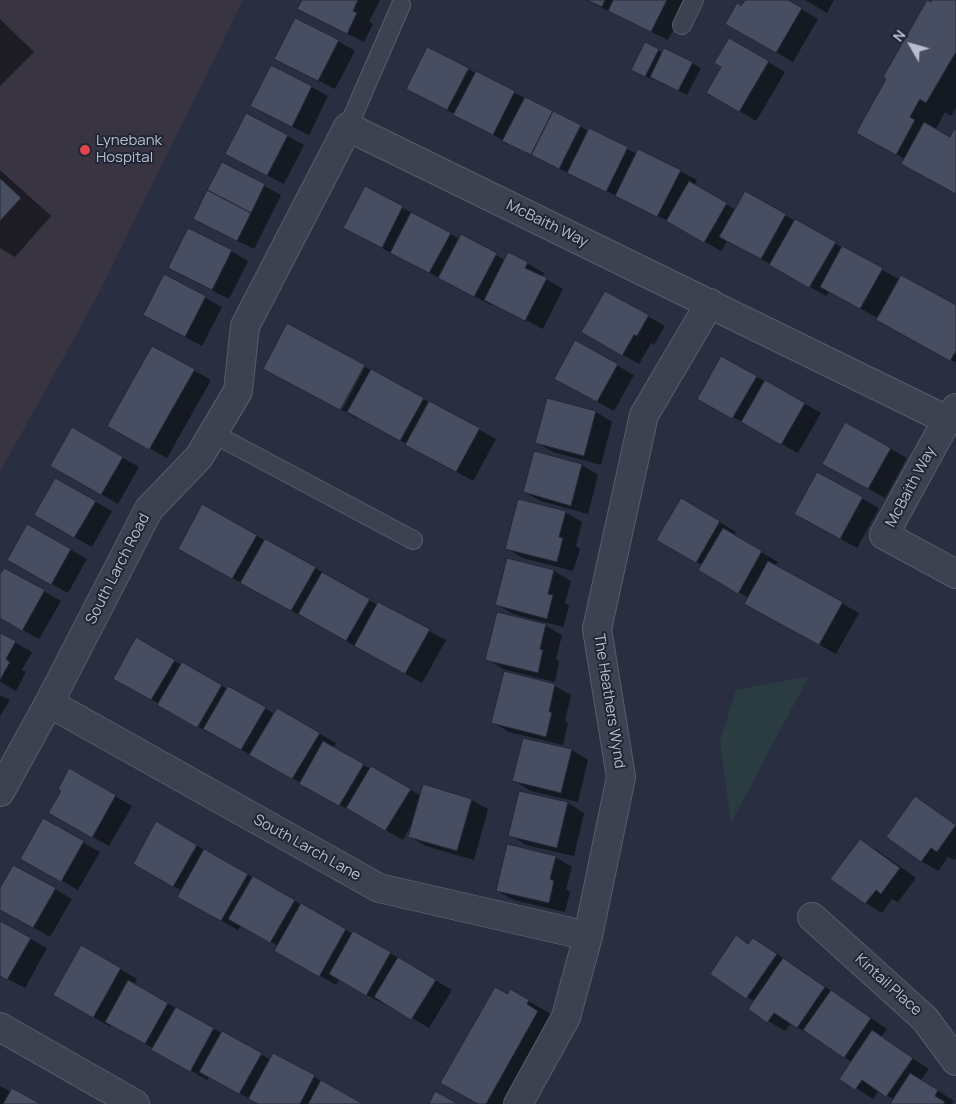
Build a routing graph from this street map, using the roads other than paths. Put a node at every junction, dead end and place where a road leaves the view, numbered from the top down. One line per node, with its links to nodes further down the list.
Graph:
1 (694, 0): 3 (lane)
2 (401, 6): 4 (lane)
3 (682, 26)
4 (348, 127): 5 (street, McBaith Way); 7 (street, South Larch Road)
5 (710, 303): 6 (street, McBaith Way); 13 (street, The Heathers Wynd)
6 (952, 414): 9 (street, McBaith Way)
7 (214, 434): 8 (lane); 10 (street, South Larch Road)
8 (413, 540)
9 (956, 574)
10 (49, 703): 11 (street, South Larch Road); 13 (street, South Larch Lane)
11 (0, 792)
12 (812, 917): 15 (street, Kintail Place)
13 (588, 936): 17 (street, The Heathers Wynd)
14 (0, 1027): 16 (street)
15 (956, 1061)
16 (135, 1104)
17 (518, 1104)

